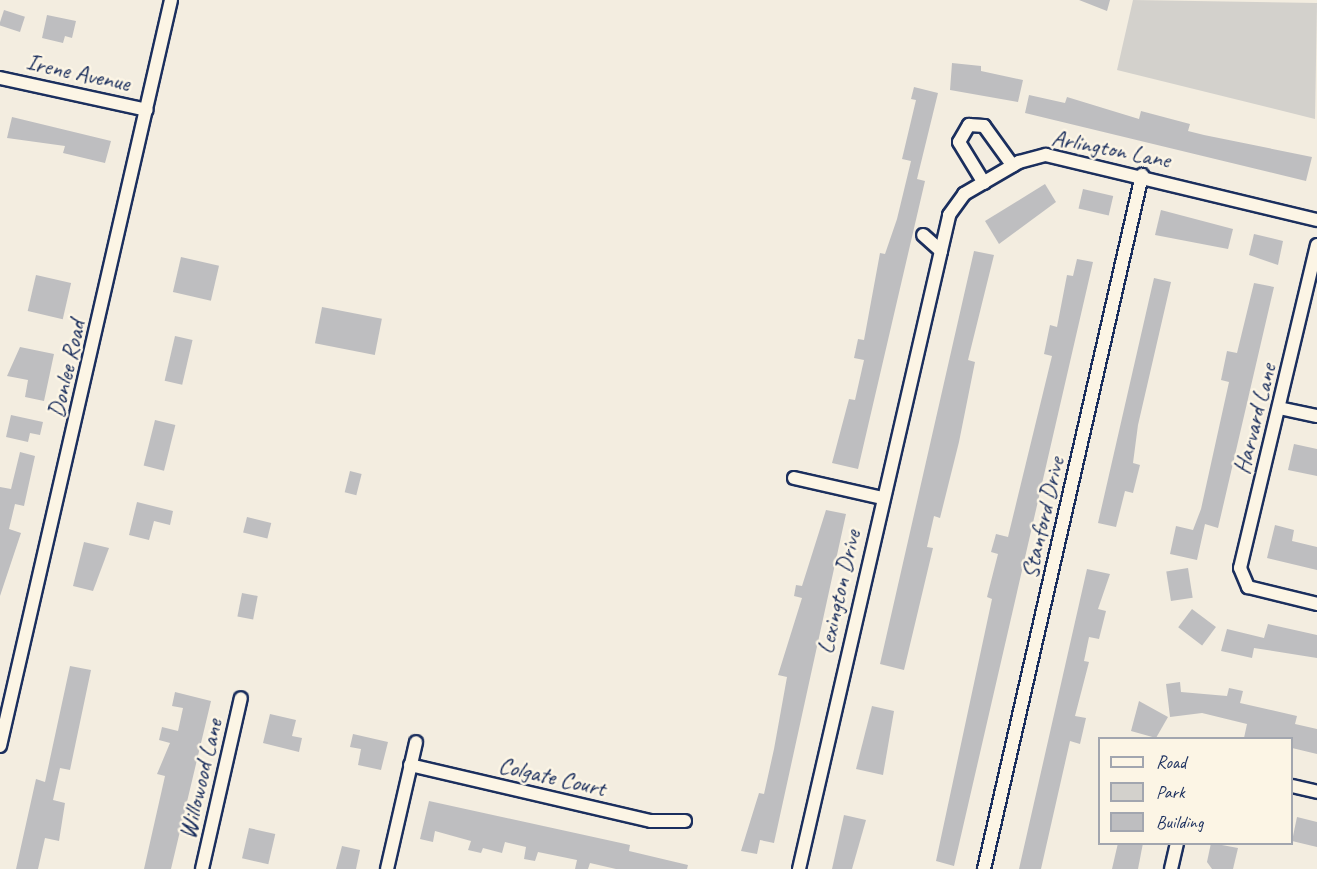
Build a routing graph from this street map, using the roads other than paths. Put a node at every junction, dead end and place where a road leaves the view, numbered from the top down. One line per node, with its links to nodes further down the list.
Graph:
1 (171, 0): 3 (street, Donlee Road)
2 (0, 78): 3 (street, Irene Avenue)
3 (147, 110): 19 (street, Donlee Road)
4 (1013, 166): 5 (street, Arlington Lane); 6 (street, Arlington Lane); 6 (street)
5 (1142, 175): 7 (street, Arlington Lane); 28 (street, Stanford Drive)
6 (984, 183): 10 (street, Arlington Lane)
7 (1317, 220)
8 (923, 234): 10 (street)
9 (1317, 245): 12 (street, Harvard Lane)
10 (941, 251): 11 (street, Arlington Lane)
11 (923, 324): 15 (street, Lexington Drive)
12 (1279, 408): 13 (street); 16 (street, Harvard Lane)
13 (1317, 416)
14 (794, 478): 15 (street)
15 (882, 498): 27 (street, Lexington Drive)
16 (1317, 604)
17 (241, 698): 25 (street, Willowood Lane)
18 (416, 742): 20 (street)
19 (0, 744)
20 (410, 765): 23 (street, Colgate Court); 26 (street)
21 (1293, 786): 22 (street)
22 (1317, 792)
23 (685, 821)
24 (1177, 845): 29 (street)
25 (202, 869)
26 (387, 869)
27 (799, 869)
28 (984, 869)
29 (1171, 869)

